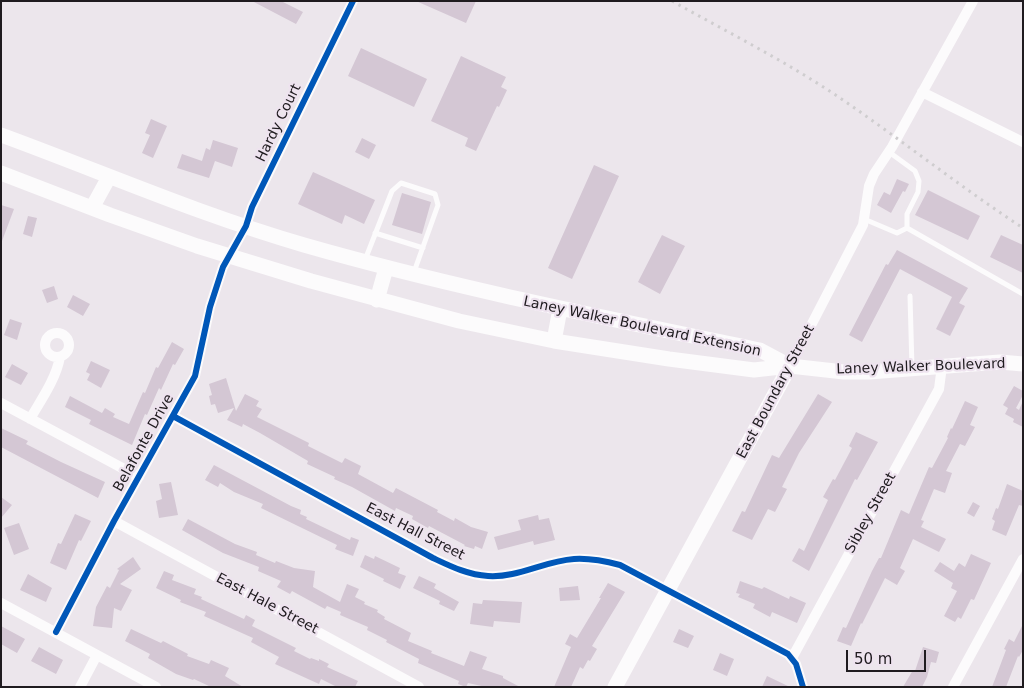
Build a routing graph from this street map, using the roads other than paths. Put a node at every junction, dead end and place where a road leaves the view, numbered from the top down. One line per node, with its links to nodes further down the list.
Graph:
1 (353, 1): 11 (street, Hardy Court)
2 (974, 1): 3 (street, East Boundary Street)
3 (922, 92): 5 (street); 6 (street, East Boundary Street)
4 (1, 135): 8 (main road, Laney Walker Boulevard Extension)
5 (1023, 142)
6 (888, 152): 10 (street, East Boundary Street); 12 (lane)
7 (1, 173): 9 (main road, Laney Walker Boulevard Extension)
8 (109, 177): 9 (main road); 11 (main road, Laney Walker Boulevard Extension)
9 (92, 208): 15 (main road, Laney Walker Boulevard Extension)
10 (864, 220): 12 (lane); 26 (street, East Boundary Street)
11 (246, 226): 15 (street, Hardy Court); 16 (main road, Laney Walker Boulevard Extension)
12 (907, 228): 19 (lane)
13 (376, 234): 14 (lane); 14 (lane); 16 (lane)
14 (423, 248): 18 (lane)
15 (228, 255): 21 (main road, Laney Walker Boulevard Extension); 30 (street, Belafonte Drive)
16 (364, 262): 17 (main road, Laney Walker Boulevard Extension)
17 (386, 268): 18 (main road, Laney Walker Boulevard Extension); 21 (main road)
18 (414, 275): 22 (main road, Laney Walker Boulevard Extension)
19 (1023, 294)
20 (910, 296): 28 (lane)
21 (377, 300): 23 (main road, Laney Walker Boulevard Extension)
22 (560, 309): 23 (main road); 26 (main road, Laney Walker Boulevard Extension)
23 (554, 341): 26 (main road, Laney Walker Boulevard Extension)
24 (60, 357): 31 (street)
25 (1023, 364): 27 (main road, Laney Walker Boulevard)
26 (790, 366): 28 (main road, Laney Walker Boulevard); 35 (main road, East Boundary Street)
27 (942, 366): 28 (main road, Laney Walker Boulevard); 39 (street, Sibley Street)
28 (912, 368)
29 (1, 402): 31 (street)
30 (173, 416): 32 (street, Belafonte Drive); 35 (street, East Hall Street)
31 (30, 419): 32 (street)
32 (139, 477): 33 (street, Belafonte Drive)
33 (114, 521): 37 (street, Belafonte Drive); 42 (street, East Hale Street)
34 (1023, 559): 45 (street)
35 (668, 590): 39 (street, East Hall Street); 43 (main road, East Boundary Street)
36 (1, 603): 37 (street)
37 (56, 632): 38 (street)
38 (97, 655): 40 (street); 41 (street)
39 (792, 658): 44 (street)
40 (80, 687)
41 (156, 687)
42 (419, 687)
43 (615, 687)
44 (803, 687)
45 (953, 687)

